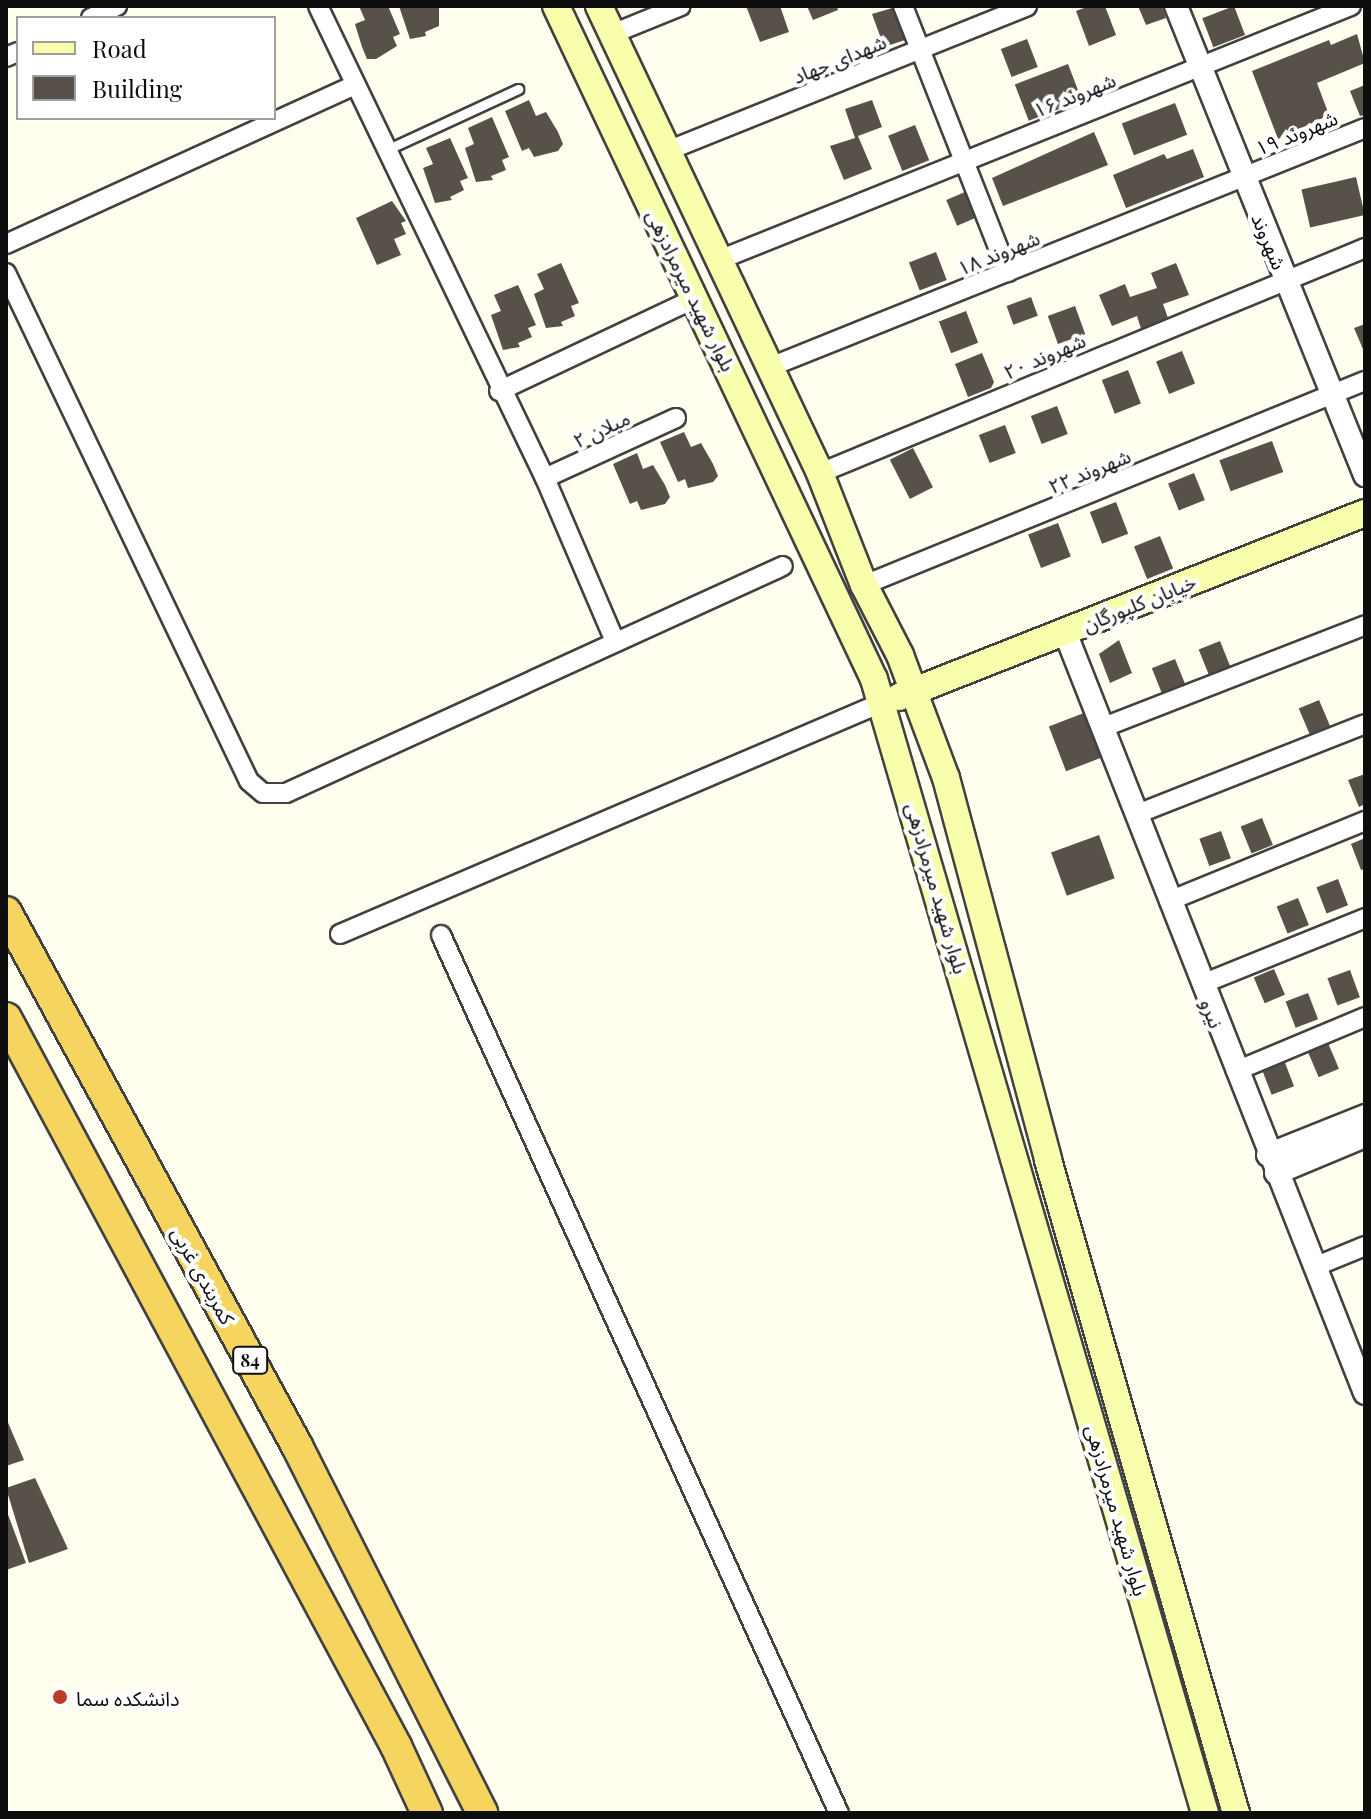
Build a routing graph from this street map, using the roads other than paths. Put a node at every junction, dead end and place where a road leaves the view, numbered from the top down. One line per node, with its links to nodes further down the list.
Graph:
1 (117, 6): 10 (street)
2 (318, 6): 14 (street)
3 (556, 6): 27 (main road, بلوار شهید میرمرادزهی)
4 (599, 6): 11 (main road, بلوار شهید میرمرادزهی)
5 (681, 6): 11 (street)
6 (903, 6): 12 (street)
7 (1027, 6): 12 (street, شهدای جهاد)
8 (1176, 6): 13 (street, شهروند)
9 (1351, 6): 13 (street, شهروند ۱۶)
10 (95, 16)
11 (612, 34): 18 (main road, بلوار شهید میرمرادزهی)
12 (920, 49): 18 (street, شهدای جهاد); 19 (street)
13 (1200, 68): 19 (street, شهروند ۱۶); 20 (street, شهروند)
14 (355, 85): 17 (street); 21 (street)
15 (518, 89): 17 (lane)
16 (1365, 128): 20 (street, شهروند ۱۹)
17 (384, 151): 30 (street)
18 (667, 151): 23 (main road, بلوار شهید میرمرادزهی)
19 (965, 162): 23 (street, شهروند ۱۶); 24 (street)
20 (1243, 177): 24 (street, شهروند ۱۸); 26 (street, شهروند)
21 (6, 244)
22 (1365, 248): 26 (street, شهروند ۲۰)
23 (719, 260): 28 (main road, بلوار شهید میرمرادزهی)
24 (1008, 272): 28 (street, شهروند ۱۸)
25 (6, 273): 41 (street)
26 (1285, 277): 31 (street, شهروند); 33 (street, شهروند ۲۰)
27 (696, 298): 30 (street); 43 (main road, بلوار شهید میرمرادزهی)
28 (770, 367): 33 (main road, بلوار شهید میرمرادزهی)
29 (1365, 381): 31 (street, شهروند ۲۲)
30 (499, 391): 35 (street)
31 (1330, 396): 34 (street, شهروند); 38 (street, شهروند ۲۲)
32 (676, 418): 35 (street, میلان ۲)
33 (820, 473): 38 (main road, بلوار شهید میرمرادزهی)
34 (1365, 475)
35 (545, 478): 41 (street)
36 (1365, 513): 40 (main road, خیابان کلپورگان)
37 (783, 566): 41 (street)
38 (864, 585): 42 (main road, بلوار شهید میرمرادزهی)
39 (1365, 625): 45 (street)
40 (1065, 632): 42 (main road, خیابان کلپورگان); 45 (street, نیرو)
41 (614, 639)
42 (914, 692): 43 (main road, خیابان کلپورگان); 68 (main road, بلوار شهید میرمرادزهی)
43 (881, 703): 51 (street); 67 (main road, بلوار شهید میرمرادزهی)
44 (1365, 724): 46 (street)
45 (1104, 727): 46 (street, نیرو)
46 (1137, 814): 48 (street, نیرو)
47 (1365, 821): 48 (street)
48 (1169, 901): 53 (street, نیرو)
49 (6, 912): 65 (highway, کمربندی غربی / 84)
50 (1365, 918): 53 (street)
51 (340, 934)
52 (441, 935): 66 (street)
53 (1202, 984): 56 (street, نیرو)
54 (1365, 1017): 56 (street)
55 (6, 1018): 64 (highway)
56 (1236, 1071): 59 (street, نیرو)
57 (1365, 1116): 59 (street)
58 (1365, 1136): 59 (street)
59 (1272, 1164): 61 (street, نیرو)
60 (1365, 1246): 61 (street)
61 (1314, 1267): 62 (street, نیرو)
62 (1356, 1345): 63 (street, نیرو)
63 (1365, 1393)
64 (427, 1813)
65 (482, 1813)
66 (839, 1813)
67 (1205, 1813)
68 (1236, 1813)

